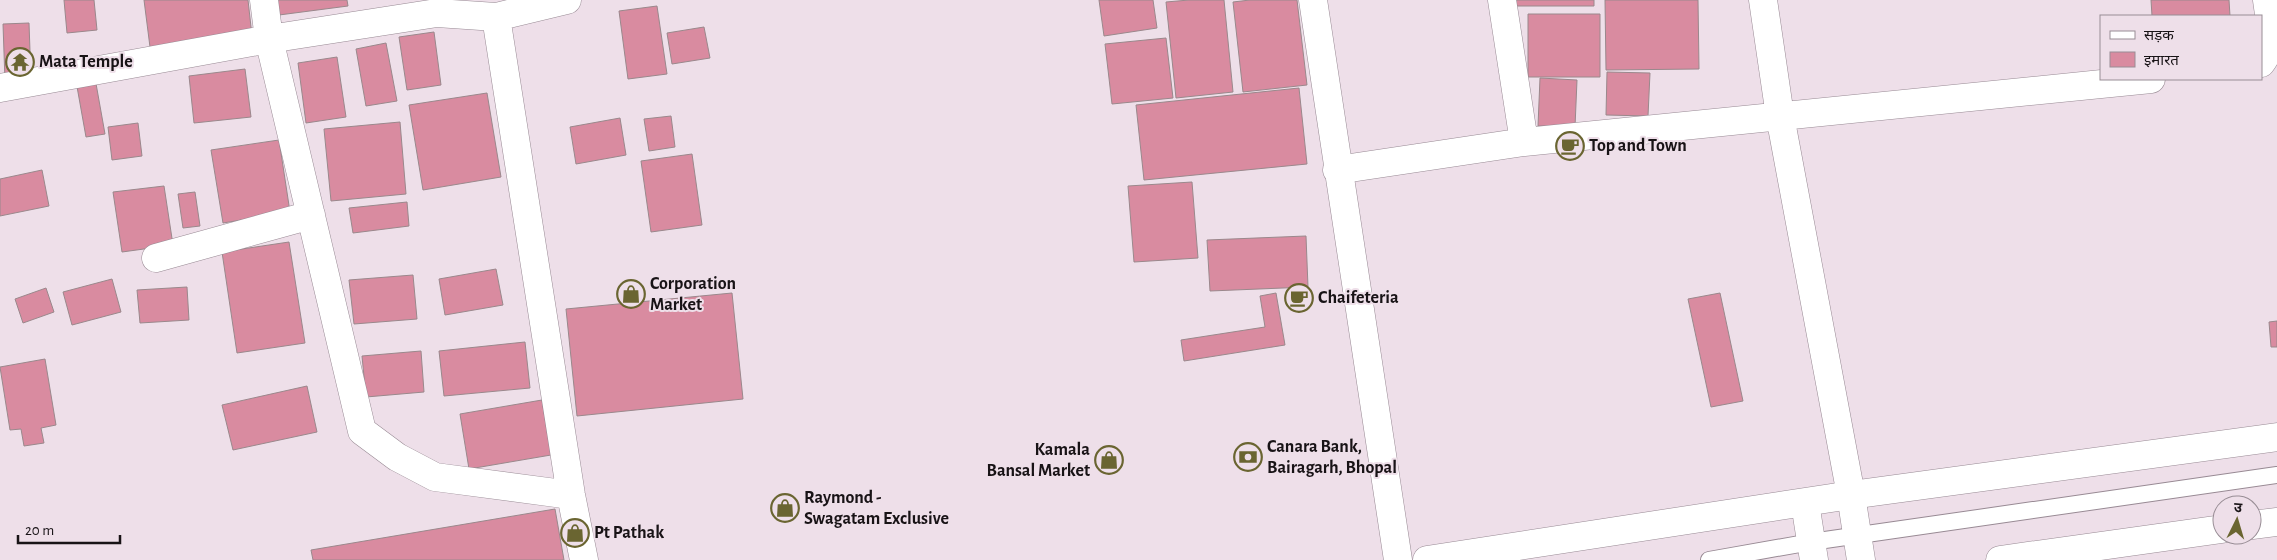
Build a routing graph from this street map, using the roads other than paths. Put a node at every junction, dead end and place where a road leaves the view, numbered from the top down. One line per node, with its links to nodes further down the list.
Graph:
1 (264, 0): 9 (street)
2 (567, 0): 8 (street)
3 (1312, 0): 15 (street)
4 (1502, 0): 14 (street)
5 (1763, 0): 13 (street)
6 (2267, 0): 10 (street)
7 (437, 7): 8 (street); 9 (street)
8 (496, 16): 20 (street)
9 (269, 39): 12 (street); 16 (street)
10 (2262, 62)
11 (2141, 80): 13 (street)
12 (0, 88)
13 (1780, 116): 14 (street); 21 (street)
14 (1524, 142): 15 (street)
15 (1337, 170): 29 (street)
16 (311, 215): 17 (street); 20 (street)
17 (156, 258)
18 (2277, 437): 21 (street)
19 (2277, 475): 26 (lane)
20 (571, 495): 28 (street)
21 (1851, 495): 22 (street); 26 (street)
22 (1805, 503): 27 (street); 30 (street)
23 (2277, 522): 24 (street)
24 (2262, 524)
25 (2212, 531): 32 (street)
26 (1859, 548): 27 (lane)
27 (1813, 551): 31 (lane)
28 (584, 560)
29 (1398, 560)
30 (1427, 560)
31 (1709, 560)
32 (2000, 560)

